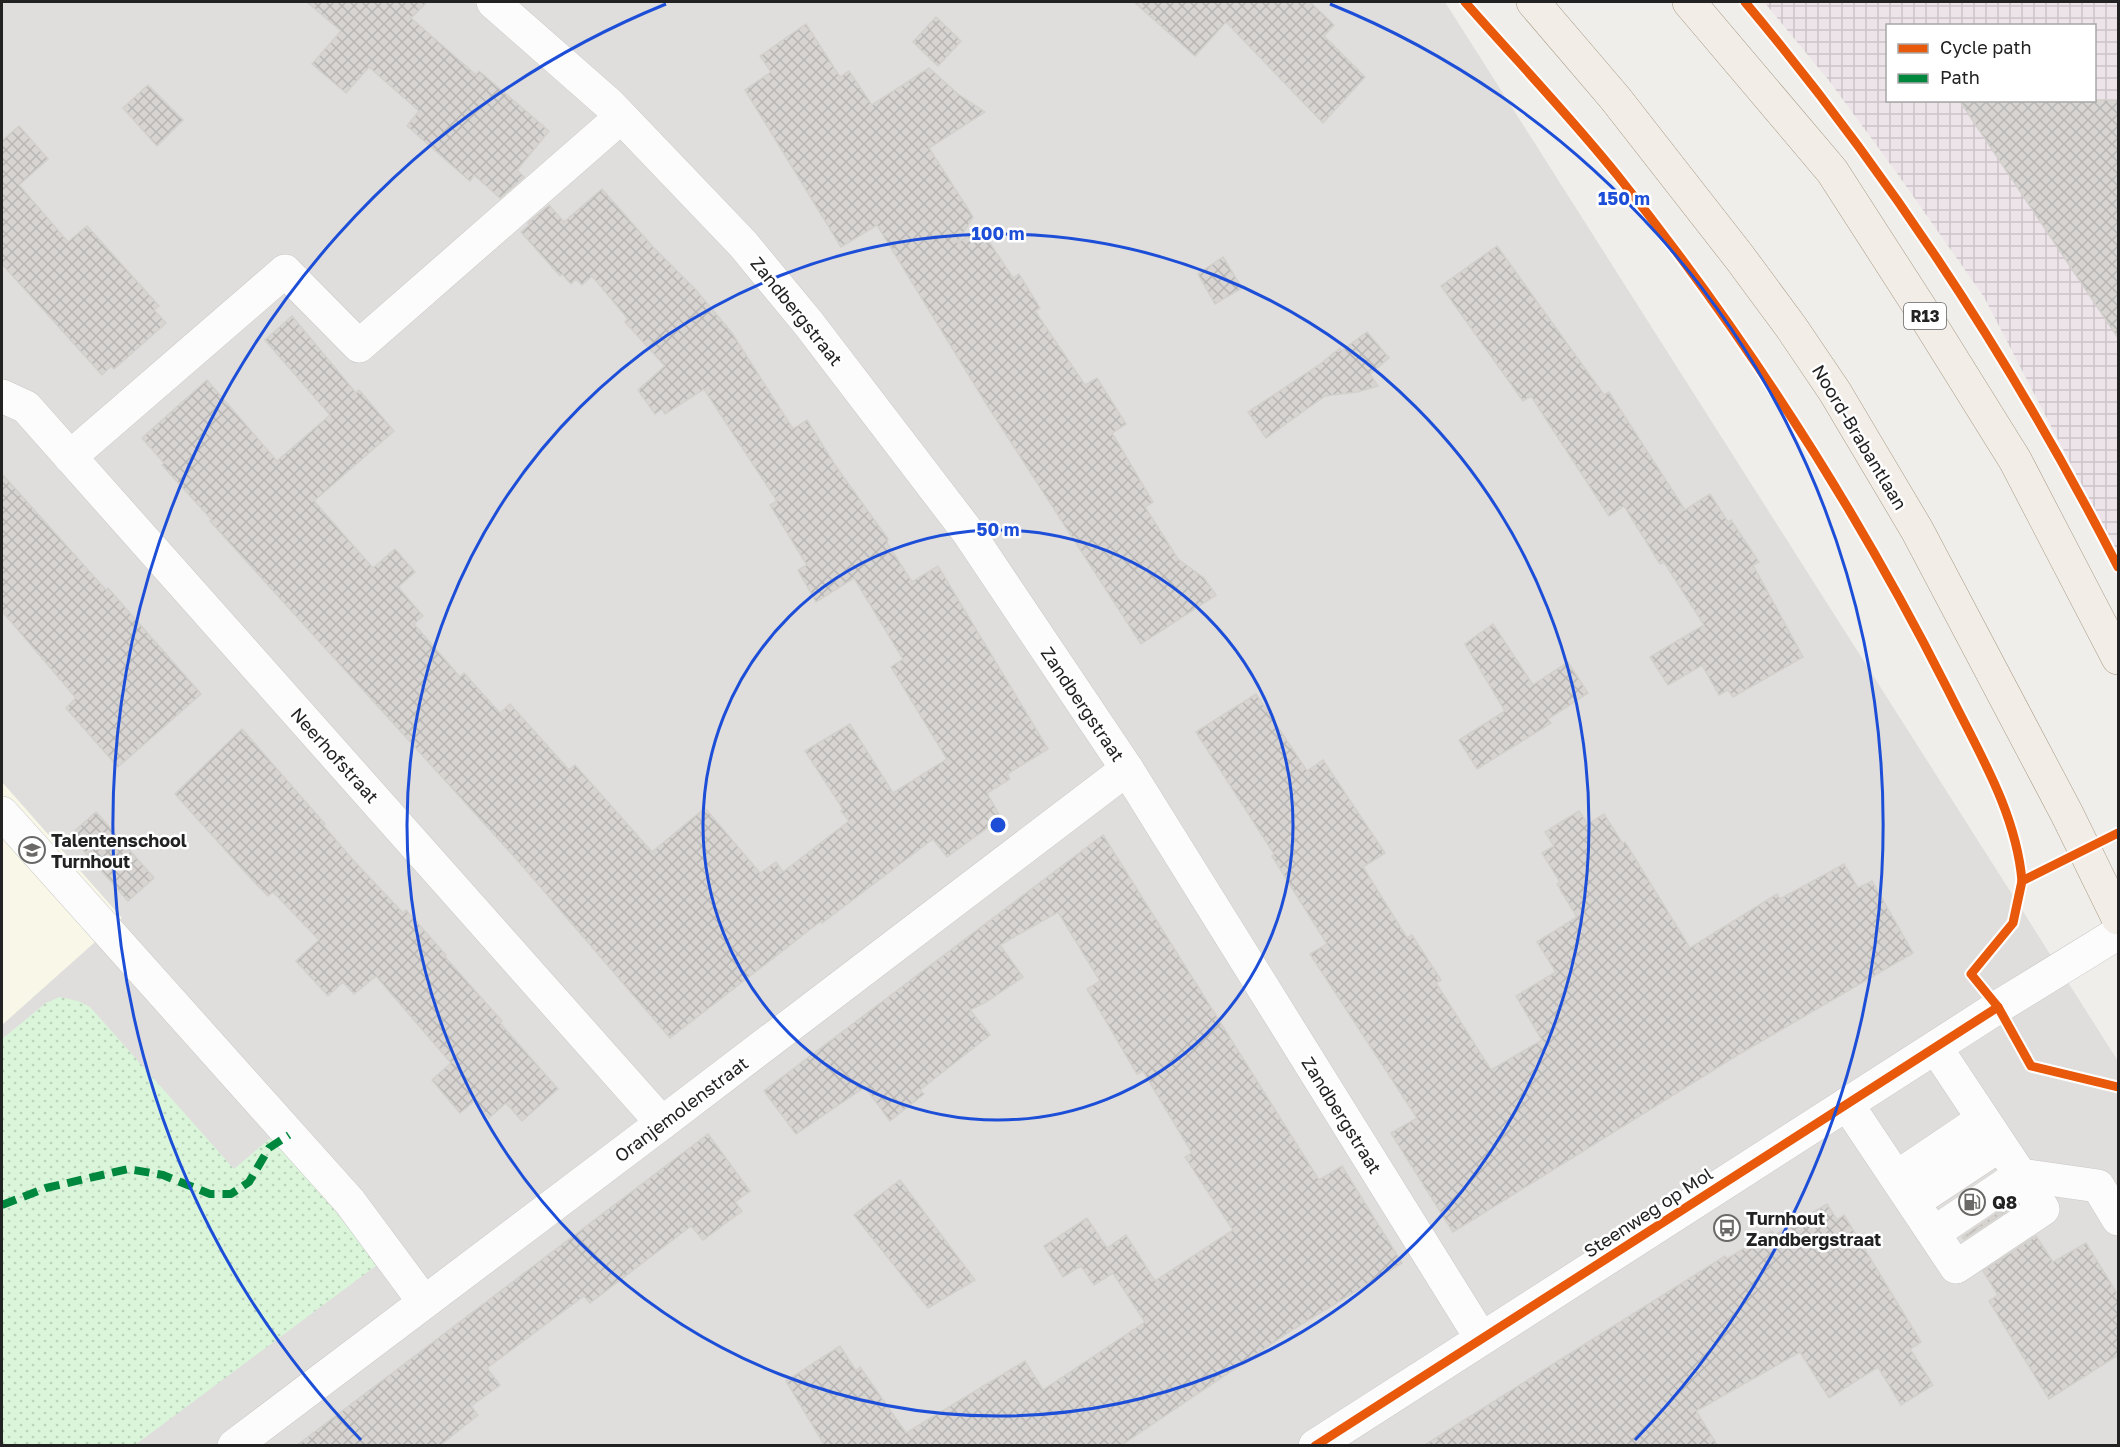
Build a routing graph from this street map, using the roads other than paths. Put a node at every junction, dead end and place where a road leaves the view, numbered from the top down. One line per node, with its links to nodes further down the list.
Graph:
1 (493, 2): 4 (street, Zandbergstraat)
2 (1533, 2): 10 (main road, Noord-Brabantlaan)
3 (1689, 2): 7 (main road, R13)
4 (621, 117): 6 (street); 8 (street, Zandbergstraat)
5 (2, 396): 6 (street, Neerhofstraat)
6 (70, 457): 14 (street, Neerhofstraat)
7 (2118, 658)
8 (1127, 769): 14 (street, Oranjemolenstraat); 20 (street, Zandbergstraat)
9 (2, 813): 19 (street)
10 (2118, 918)
11 (2118, 933): 12 (street, Steenweg op Mol)
12 (1936, 1048): 13 (street, Steenweg op Mol); 15 (street)
13 (1847, 1104): 17 (street); 20 (street, Steenweg op Mol)
14 (662, 1123): 19 (street, Oranjemolenstraat)
15 (1991, 1132): 16 (street); 17 (street)
16 (2020, 1175): 17 (street); 18 (street)
17 (1906, 1190)
18 (2118, 1219)
19 (424, 1302): 21 (street, Oranjemolenstraat)
20 (1481, 1338): 22 (street, Steenweg op Mol)
21 (234, 1446)
22 (1315, 1446)

